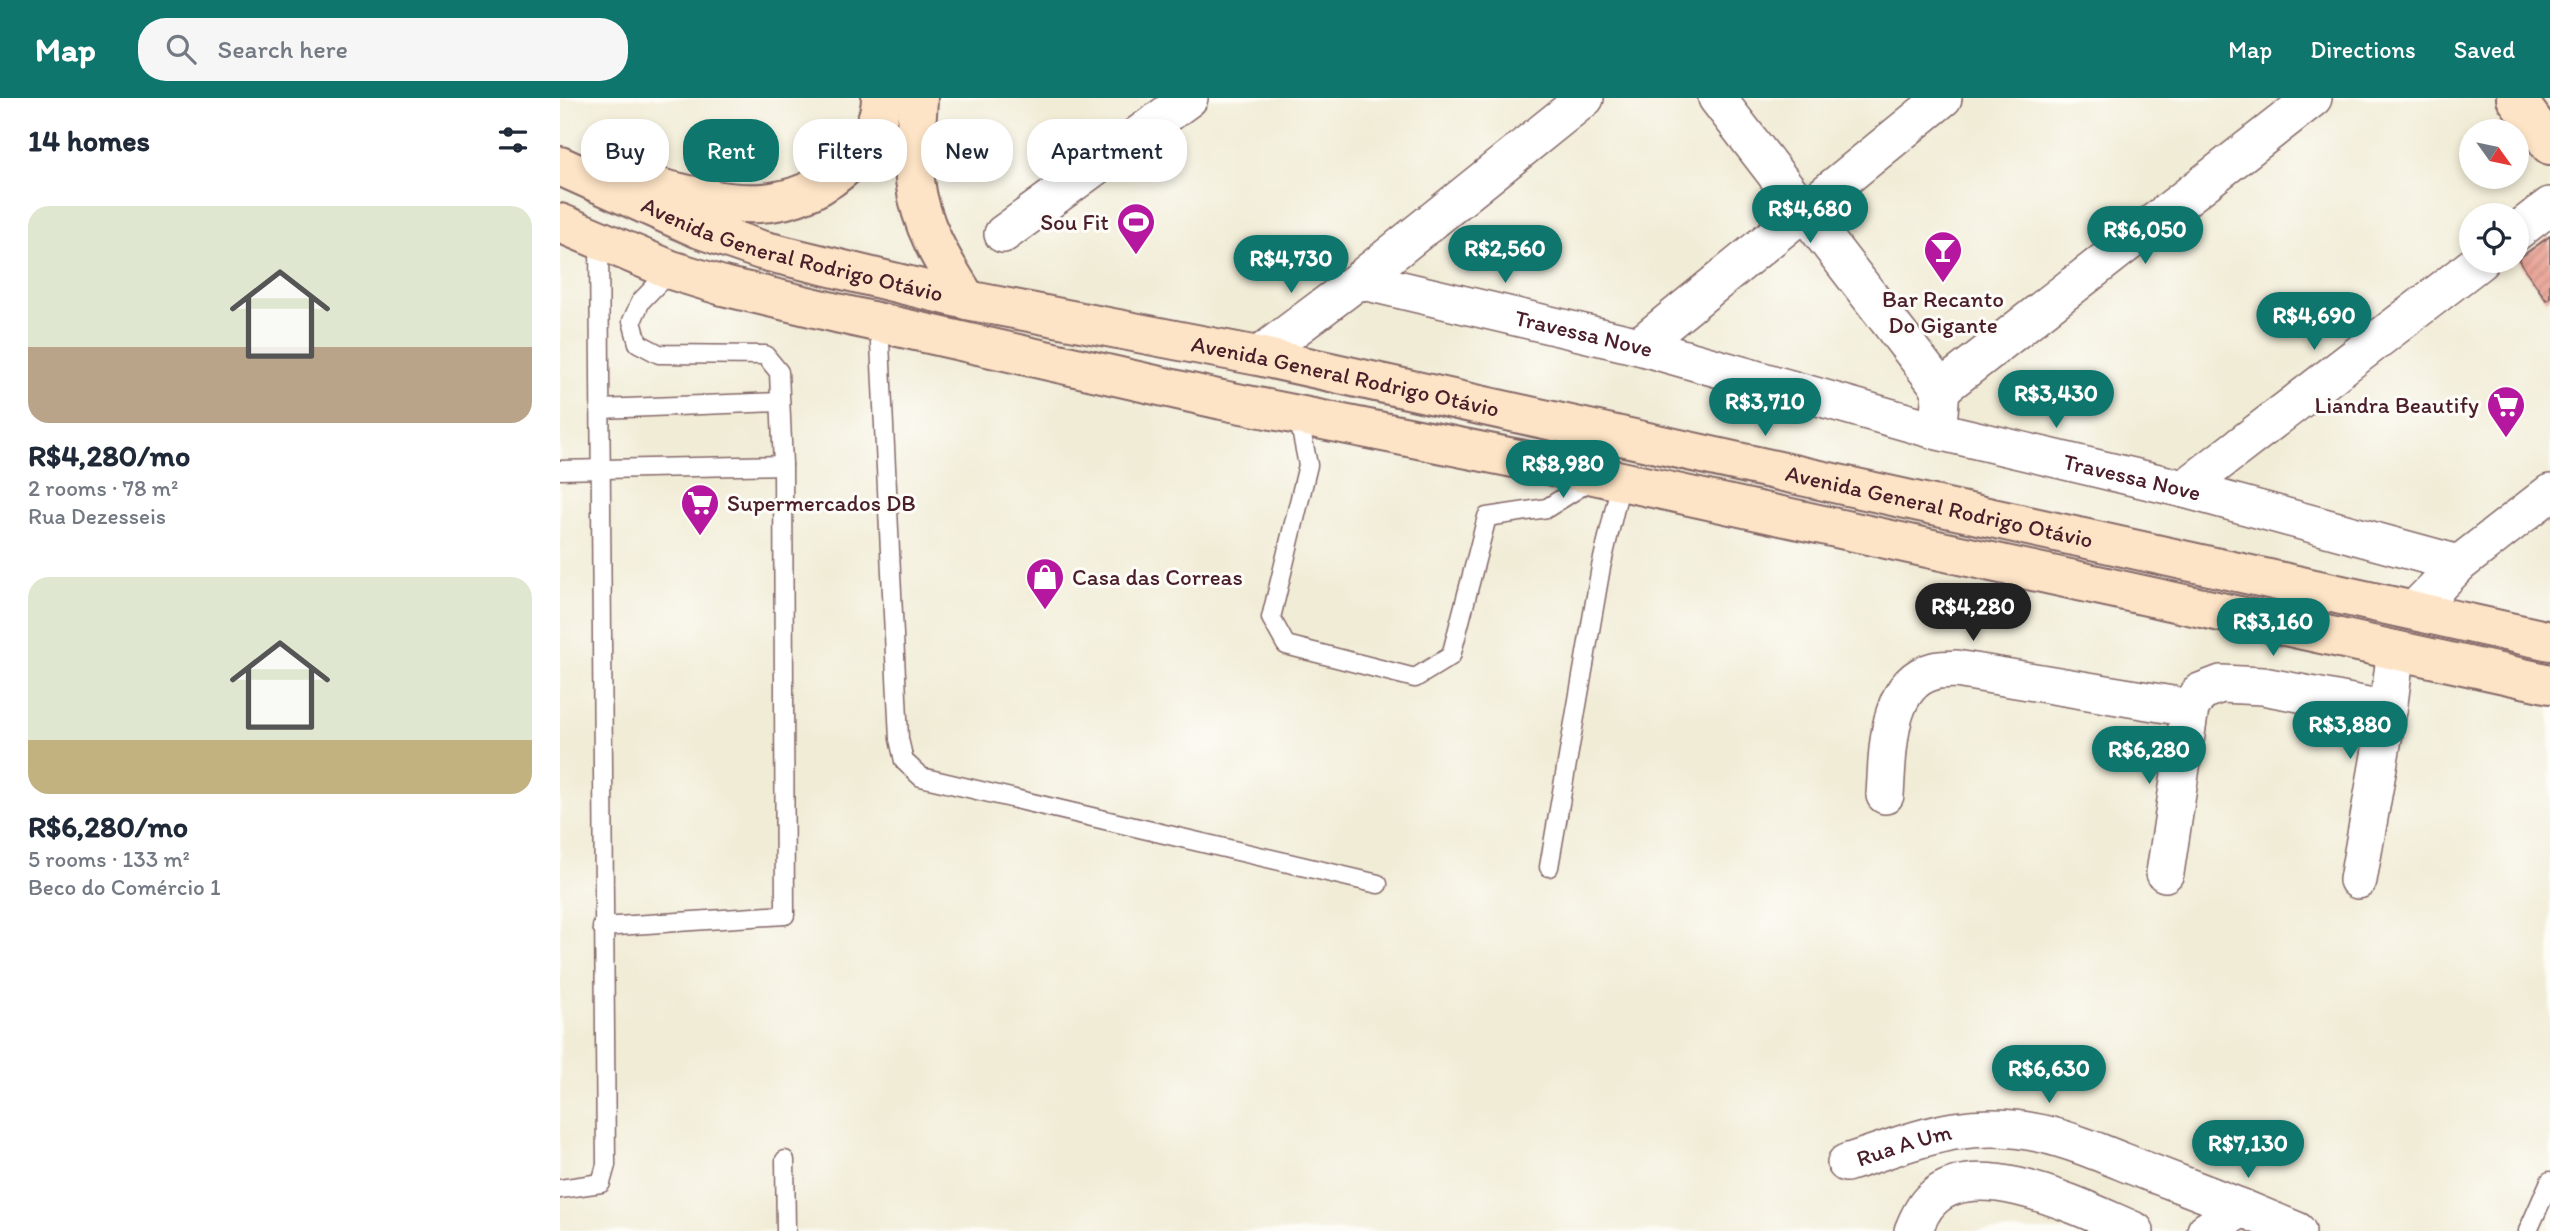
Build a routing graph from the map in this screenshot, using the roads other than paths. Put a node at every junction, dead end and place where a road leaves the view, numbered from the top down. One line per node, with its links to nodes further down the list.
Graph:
1 (918, 98): 19 (main road)
2 (1189, 98): 14 (street)
3 (1585, 98): 18 (street)
4 (1717, 98): 12 (street)
5 (1943, 98): 12 (street)
6 (2313, 98): 23 (street)
7 (2516, 98): 9 (main road)
8 (881, 103): 10 (main road)
9 (2550, 145)
10 (560, 165): 19 (main road, Avenida General Rodrigo Otávio)
11 (2550, 206): 13 (street)
12 (1804, 212): 21 (street); 23 (street)
13 (2529, 222)
14 (1003, 234)
15 (575, 236): 16 (main road, Avenida General Rodrigo Otávio); 25 (lane)
16 (671, 270): 20 (main road, Avenida General Rodrigo Otávio); 24 (lane)
17 (2464, 273): 32 (street)
18 (1359, 280): 21 (street, Travessa Nove); 22 (street)
19 (967, 300): 22 (main road, Avenida General Rodrigo Otávio)
20 (880, 322): 26 (main road, Avenida General Rodrigo Otávio); 45 (lane)
21 (1639, 346): 27 (street, Travessa Nove)
22 (1258, 356): 35 (main road, Avenida General Rodrigo Otávio)
23 (1941, 389): 27 (street)
24 (780, 402): 25 (lane); 28 (lane)
25 (600, 409): 29 (lane)
26 (1298, 415): 31 (main road, Avenida General Rodrigo Otávio); 31 (lane)
27 (1938, 431): 32 (street, Travessa Nove)
28 (783, 465): 29 (lane); 46 (lane)
29 (601, 470): 30 (lane); 46 (lane)
30 (560, 471)
31 (1608, 480): 37 (main road, Avenida General Rodrigo Otávio); 42 (lane)
32 (2184, 489): 34 (street, Travessa Nove)
33 (2550, 493): 34 (street)
34 (2459, 564): 35 (street)
35 (2414, 610): 36 (main road, Avenida General Rodrigo Otávio)
36 (2550, 641)
37 (2396, 650): 38 (main road, Avenida General Rodrigo Otávio); 40 (street)
38 (2550, 684)
39 (2190, 708): 40 (street); 41 (street); 43 (street)
40 (2388, 710): 44 (street)
41 (1885, 795)
42 (1549, 867)
43 (2165, 873)
44 (2358, 880)
45 (1378, 884)
46 (602, 927): 50 (lane)
47 (785, 1160): 52 (lane)
48 (1846, 1163): 51 (street, Rua A Um)
49 (2550, 1181): 57 (lane)
50 (560, 1188)
51 (2242, 1208): 55 (street); 56 (street, Rua A Um)
52 (786, 1231)
53 (1913, 1231): 54 (street)
54 (2135, 1231)
55 (2206, 1231)
56 (2297, 1231)
57 (2528, 1231)

